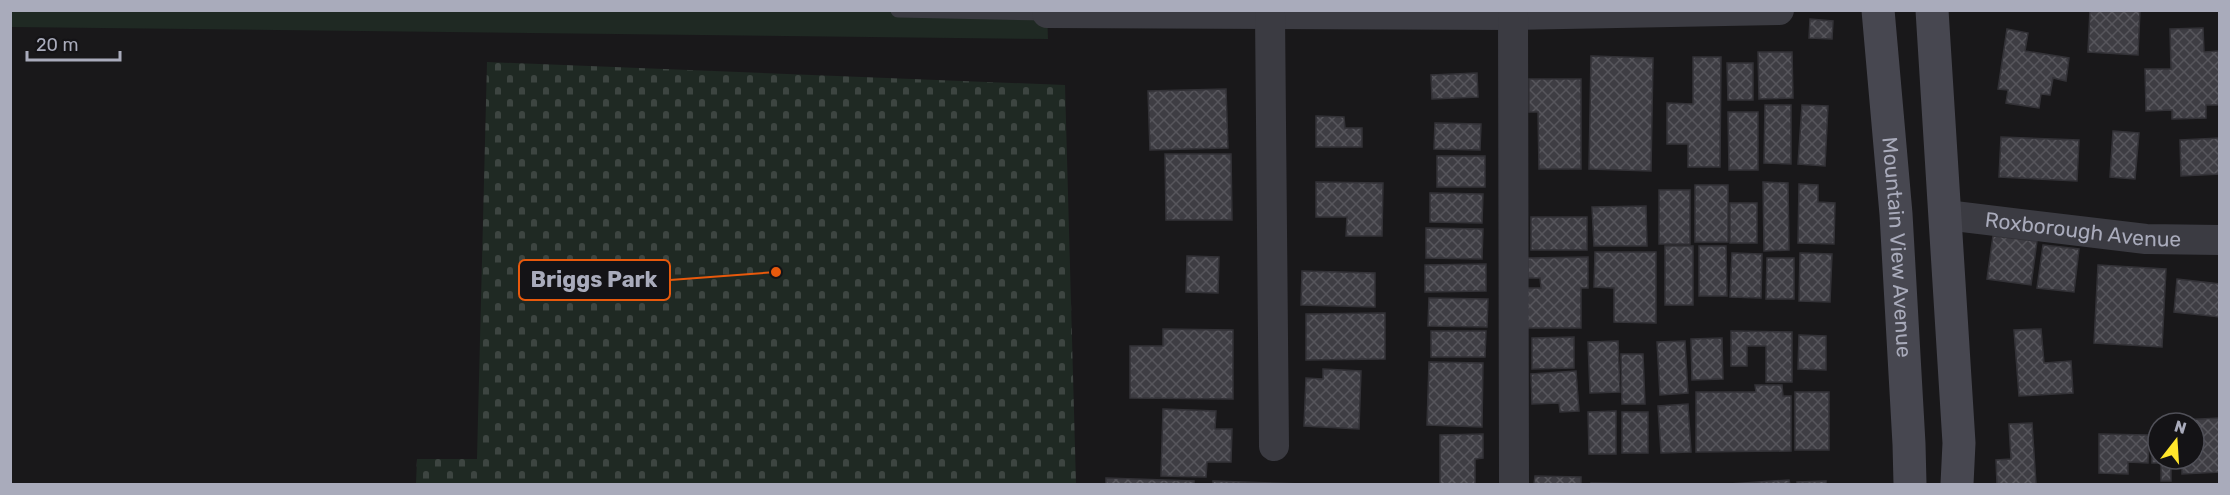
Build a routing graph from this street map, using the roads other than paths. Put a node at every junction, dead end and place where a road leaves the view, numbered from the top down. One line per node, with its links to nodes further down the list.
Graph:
1 (898, 10): 5 (lane)
2 (1779, 10): 8 (street)
3 (1878, 10): 12 (main road, Mountain View Avenue)
4 (1932, 10): 9 (main road)
5 (998, 11): 6 (lane)
6 (1047, 13): 7 (street)
7 (1270, 14): 8 (street); 13 (street)
8 (1514, 15): 14 (street)
9 (1946, 215): 10 (street, Roxborough Avenue); 11 (main road)
10 (2220, 240)
11 (1959, 443): 12 (main road); 16 (main road)
12 (1909, 444): 15 (main road, Mountain View Avenue)
13 (1274, 446)
14 (1514, 484)
15 (1910, 484)
16 (1957, 484)

